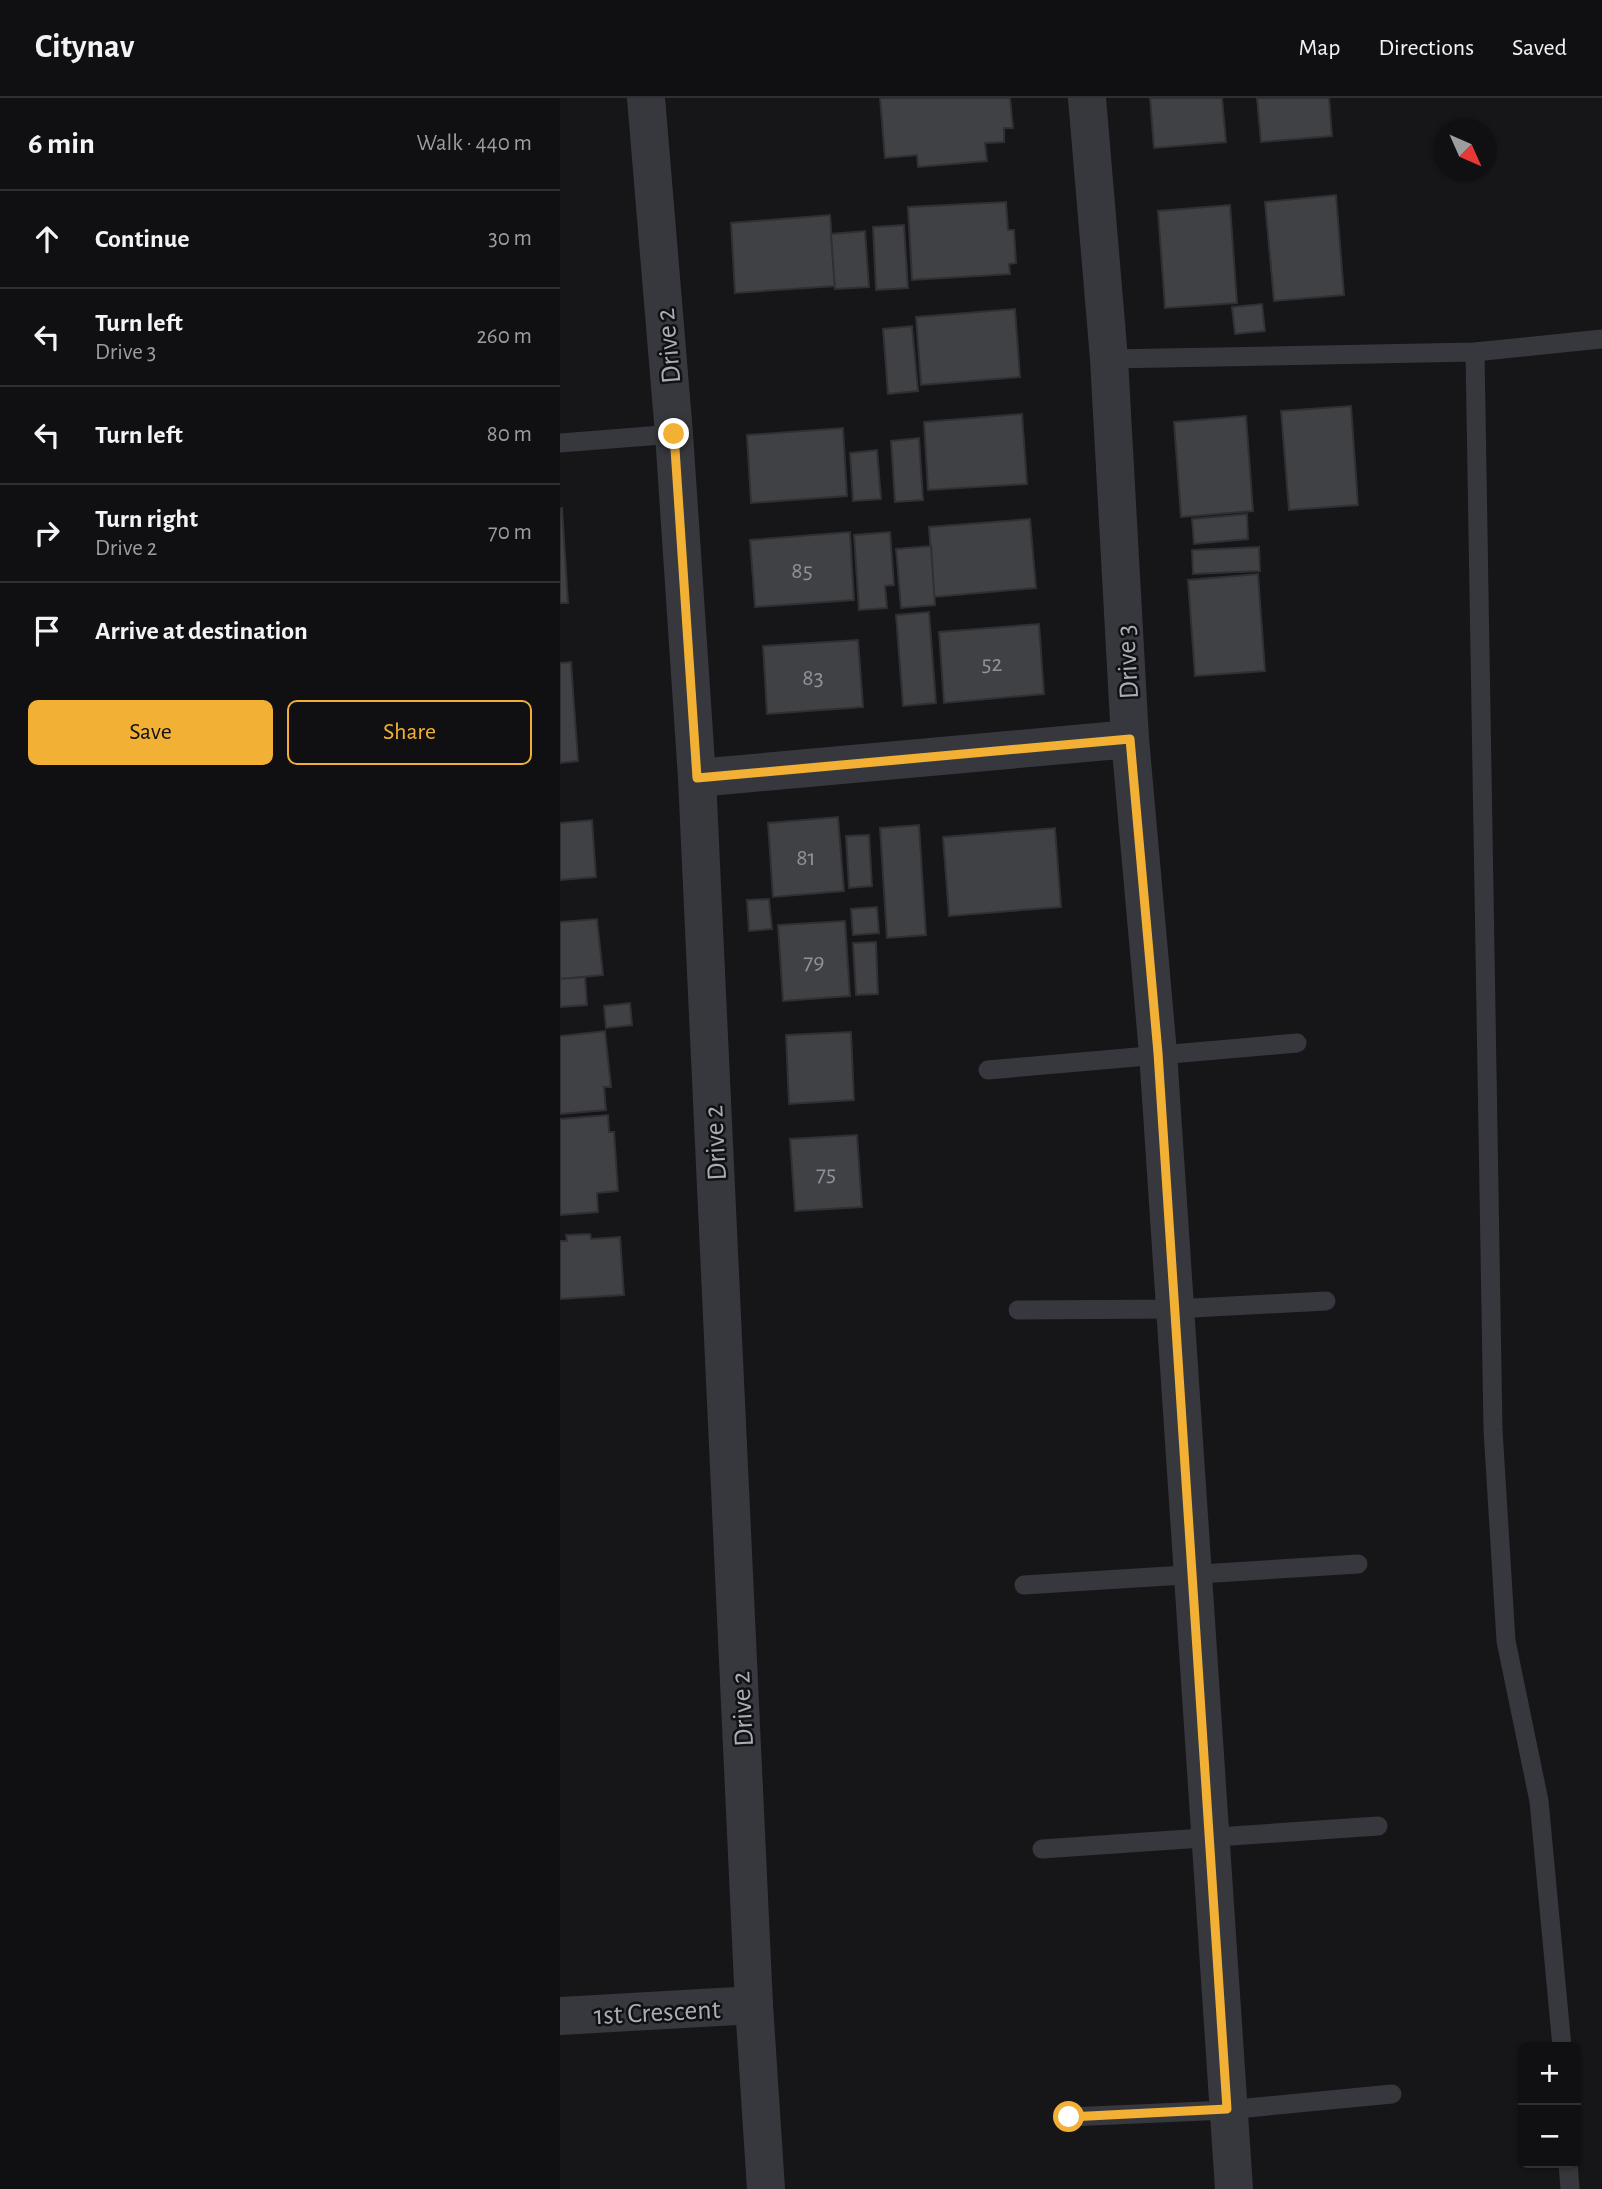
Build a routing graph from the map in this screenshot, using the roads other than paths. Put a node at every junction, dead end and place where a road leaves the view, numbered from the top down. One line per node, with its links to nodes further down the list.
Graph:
1 (646, 98): 6 (street, Drive 2)
2 (1087, 98): 5 (street, Drive 3)
3 (1602, 339): 4 (lane)
4 (1475, 352): 5 (lane); 24 (lane)
5 (1109, 359): 8 (street, Drive 3)
6 (674, 434): 7 (lane); 9 (street, Drive 2)
7 (560, 443)
8 (1130, 739): 9 (street); 11 (street, Drive 3)
9 (697, 778): 22 (street, Drive 2)
10 (1297, 1043): 11 (lane)
11 (1158, 1053): 12 (lane); 14 (street, Drive 3)
12 (988, 1070)
13 (1326, 1301): 14 (lane)
14 (1175, 1309): 15 (lane); 17 (street, Drive 3)
15 (1018, 1310)
16 (1359, 1564): 17 (lane)
17 (1192, 1575): 18 (lane); 20 (street, Drive 3)
18 (1024, 1585)
19 (1378, 1826): 20 (lane)
20 (1209, 1838): 21 (lane); 26 (street, Drive 3)
21 (1042, 1849)
22 (754, 2005): 23 (street, 1st Crescent); 29 (street, Drive 2)
23 (560, 2016)
24 (1562, 2042)
25 (1392, 2094): 26 (lane)
26 (1227, 2109): 27 (lane); 30 (street, Drive 3)
27 (1069, 2117)
28 (1568, 2168): 31 (lane)
29 (765, 2189)
30 (1234, 2189)
31 (1570, 2189)

